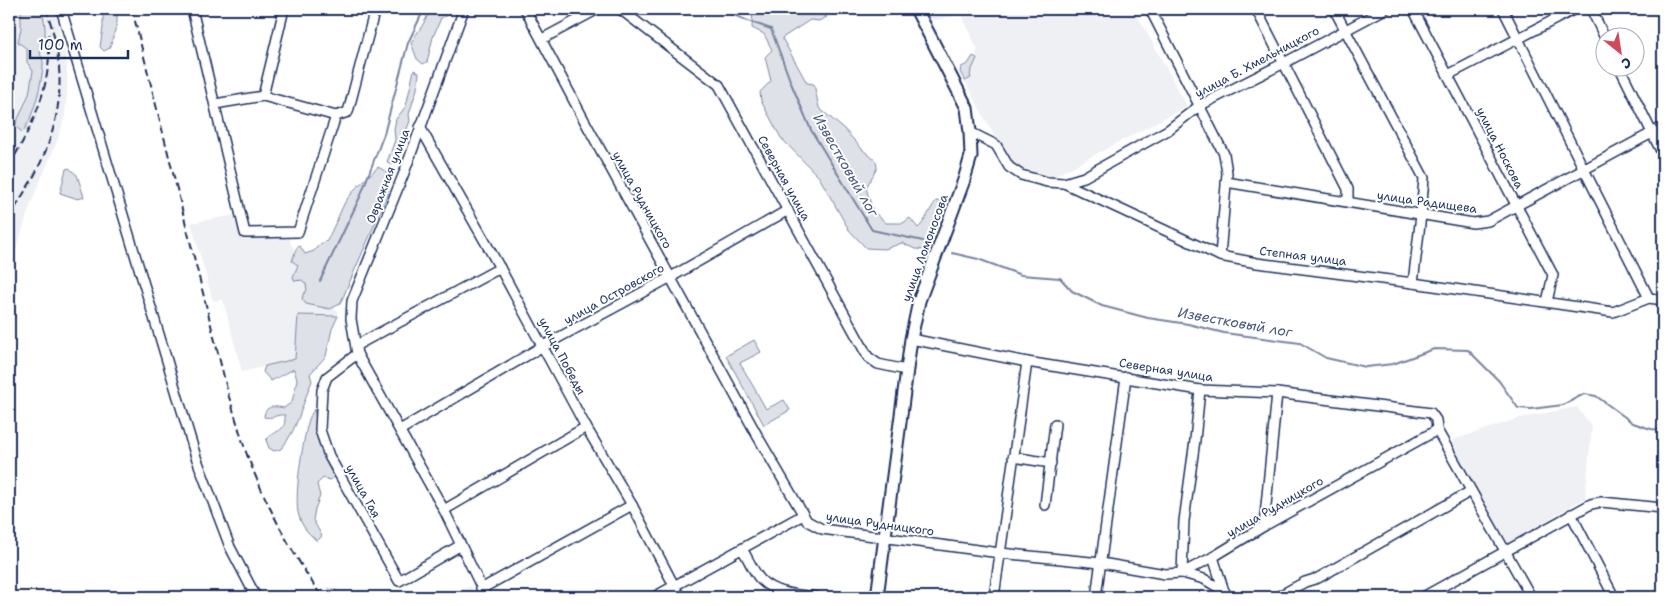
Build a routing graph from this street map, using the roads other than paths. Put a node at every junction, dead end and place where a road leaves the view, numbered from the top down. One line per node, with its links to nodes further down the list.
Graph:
1 (61, 9): 81 (street)
2 (192, 9): 26 (street)
3 (284, 9): 25 (street)
4 (375, 9): 28 (street)
5 (464, 9): 30 (street, Овражная улица)
6 (525, 9): 20 (street, улица Рудницкого)
7 (598, 9): 20 (street)
8 (620, 9): 39 (street, Северная улица)
9 (916, 9): 31 (main road, улица Ломоносова)
10 (1150, 9): 27 (street)
11 (1256, 9): 22 (street)
12 (1334, 9): 19 (street)
13 (1385, 9): 19 (street, улица Б. Хмельницкого)
14 (1413, 9): 23 (street, улица Носкова)
15 (1503, 9): 21 (street)
16 (1575, 9): 21 (street)
17 (1591, 9): 18 (street)
18 (1600, 28)
19 (1345, 30): 22 (street, улица Б. Хмельницкого); 40 (street)
20 (542, 39): 43 (street, улица Рудницкого)
21 (1519, 39): 23 (street); 34 (street)
22 (1284, 63): 27 (street, улица Б. Хмельницкого); 37 (street)
23 (1448, 75): 38 (street, улица Носкова)
24 (1625, 78): 32 (street)
25 (263, 96): 26 (street); 28 (street)
26 (215, 104): 28 (street)
27 (1199, 106): 35 (street); 36 (street, улица Б. Хмельницкого)
28 (336, 116)
29 (1663, 127): 32 (street, улица Радищева)
30 (420, 128): 42 (street, улица Победы); 50 (street, Овражная улица)
31 (970, 132): 36 (street, Степная улица); 48 (main road, улица Ломоносова)
32 (1652, 133): 33 (street); 34 (street, улица Радищева)
33 (1663, 155)
34 (1584, 168): 38 (street, улица Радищева); 45 (street)
35 (1226, 182): 37 (street, улица Радищева); 41 (street)
36 (1064, 183): 41 (street, Степная улица)
37 (1348, 202): 40 (street, улица Радищева)
38 (1516, 206): 40 (street, улица Радищева); 47 (street, улица Носкова)
39 (788, 210): 43 (street, улица Островского); 52 (street, Северная улица)
40 (1421, 215): 44 (street)
41 (1220, 256): 44 (street, Степная улица)
42 (500, 268): 49 (street, улица Победы); 50 (street)
43 (671, 277): 49 (street, улица Островского); 68 (street, улица Рудницкого)
44 (1413, 283): 47 (street, Степная улица)
45 (1650, 298): 46 (street, Степная улица); 47 (street, Степная улица)
46 (1663, 300)
47 (1547, 302)
48 (911, 339): 51 (street, Северная улица); 52 (main road, улица Ломоносова)
49 (543, 346): 57 (street, улица Победы); 58 (street, улица Островского)
50 (357, 349): 58 (street, Овражная улица); 71 (street, улица Гая)
51 (1026, 362): 53 (street, Северная улица); 60 (street)
52 (906, 370): 70 (main road, улица Ломоносова)
53 (1126, 377): 54 (street, Северная улица); 76 (street)
54 (1200, 390): 55 (street, Северная улица); 77 (street)
55 (1277, 393): 59 (street, Северная улица); 69 (street)
56 (1055, 424): 61 (street)
57 (586, 427): 63 (street, улица Победы); 66 (street)
58 (400, 430): 66 (street, Овражная улица)
59 (1437, 430): 62 (street); 69 (street, улица Рудницкого)
60 (1013, 457): 61 (street); 74 (street)
61 (1051, 462): 64 (street)
62 (1471, 491): 73 (street); 89 (street)
63 (632, 505): 78 (street, улица Победы); 79 (street)
64 (1045, 505)
65 (1663, 508): 67 (street)
66 (444, 510): 71 (street, Овражная улица)
67 (1570, 514): 73 (street); 92 (street)
68 (803, 515): 70 (street, улица Рудницкого); 72 (street)
69 (1264, 526): 75 (street, улица Рудницкого)
70 (884, 538): 74 (street, улица Рудницкого); 86 (main road, улица Ломоносова)
71 (461, 545): 79 (street, Овражная улица)
72 (742, 549): 78 (street); 85 (street)
73 (1506, 550): 90 (street); 91 (street)
74 (1000, 553): 76 (street, улица Рудницкого); 87 (street)
75 (1213, 557): 77 (street, улица Рудницкого); 80 (street)
76 (1101, 563): 77 (street, улица Рудницкого); 88 (street)
77 (1182, 573): 80 (street)
78 (674, 586): 83 (street); 84 (street, улица Победы)
79 (481, 588): 82 (street, Овражная улица)
80 (1227, 594)
81 (256, 597)
82 (486, 597)
83 (654, 597)
84 (680, 597)
85 (816, 597)
86 (877, 597)
87 (994, 597)
88 (1096, 597)
89 (1277, 597)
90 (1423, 597)
91 (1531, 597)
92 (1614, 597)

